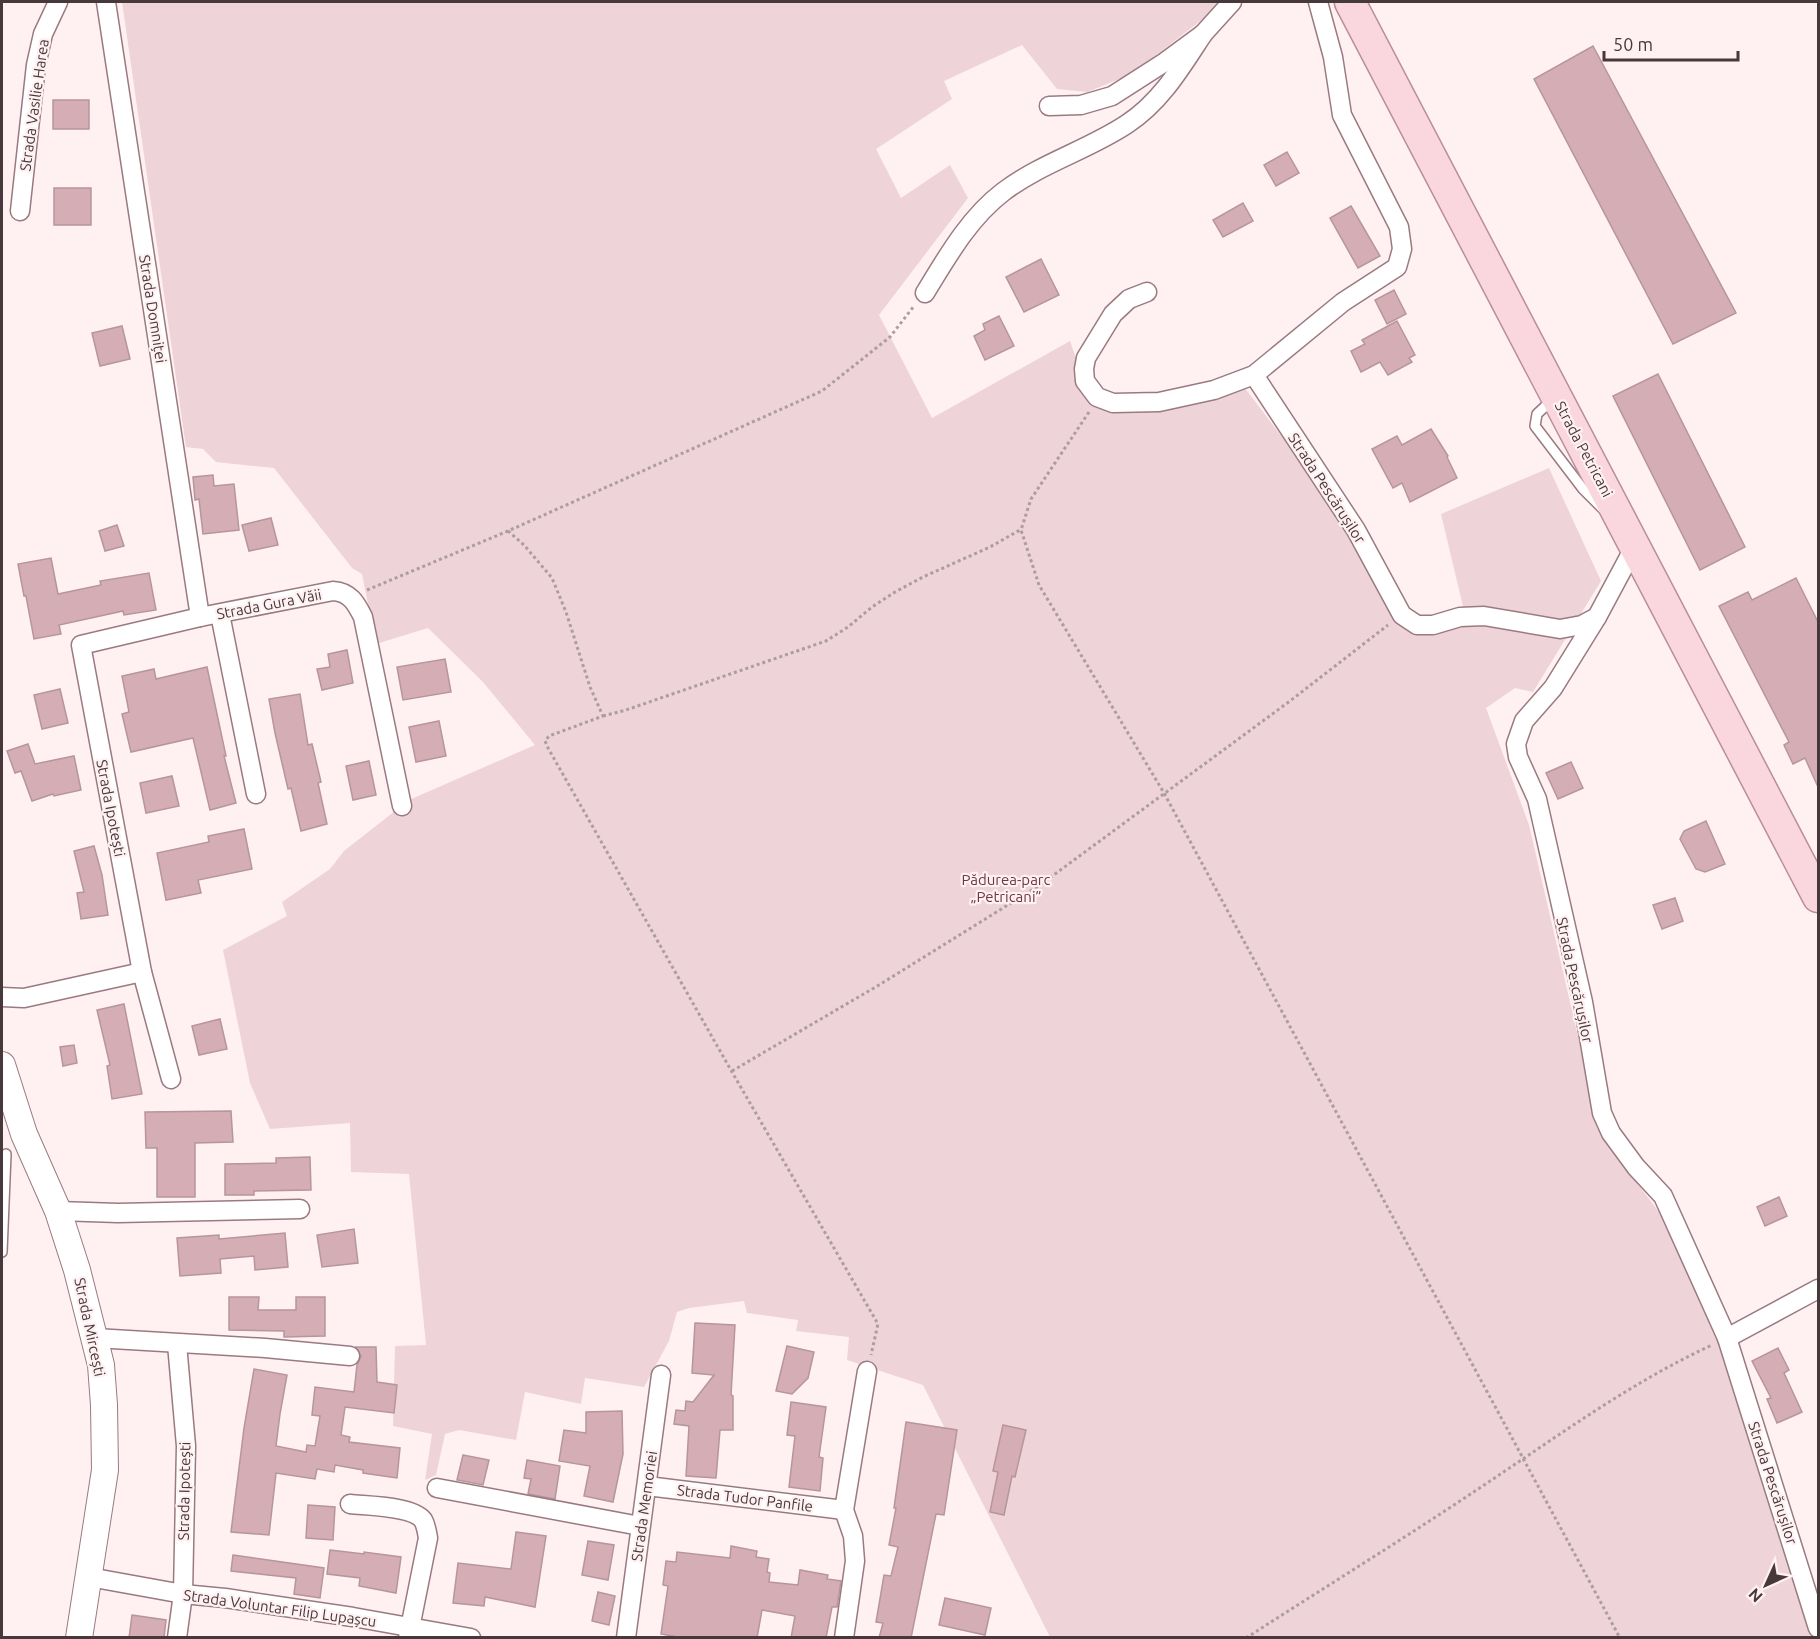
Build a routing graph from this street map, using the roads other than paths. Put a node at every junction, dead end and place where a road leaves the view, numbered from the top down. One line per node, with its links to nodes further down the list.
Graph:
1 (58, 2): 8 (street, Strada Vasilie Harea)
2 (106, 2): 14 (street, Strada Domniței)
3 (1232, 2): 6 (street)
4 (1318, 2): 11 (street)
5 (1350, 2): 12 (main road, Strada Petricani)
6 (1203, 34): 7 (street); 9 (street)
7 (1050, 106)
8 (20, 211)
9 (925, 292)
10 (1147, 292): 11 (street)
11 (1254, 375): 15 (street, Strada Pescărușilor)
12 (1628, 533): 15 (street, Strada Pescărușilor); 19 (main road, Strada Petricani)
13 (220, 614): 14 (street, Strada Gura Văii); 17 (street); 18 (street, Strada Gura Văii)
14 (200, 617): 16 (street, Strada Gura Văii)
15 (1597, 617): 30 (street, Strada Pescărușilor)
16 (81, 645): 20 (street, Strada Ipotești)
17 (256, 794)
18 (402, 806)
19 (1818, 897)
20 (142, 972): 21 (street); 23 (street, Strada Ipotești)
21 (2, 997)
22 (2, 1065): 24 (main road, Strada Mircești)
23 (171, 1078)
24 (13, 1138): 26 (main road, Strada Mircești); 27 (lane)
25 (300, 1209): 26 (street)
26 (58, 1212): 29 (main road, Strada Mircești)
27 (2, 1252)
28 (1818, 1289): 30 (street)
29 (95, 1338): 31 (street); 40 (main road, Strada Mircești)
30 (1727, 1338): 42 (street, Strada Pescărușilor)
31 (177, 1344): 32 (street); 41 (street, Strada Ipotești)
32 (350, 1356)
33 (867, 1371): 38 (street)
34 (661, 1375): 35 (street, Strada Memoriei)
35 (647, 1486): 38 (street, Strada Tudor Panfile); 39 (street, Strada Memoriei)
36 (437, 1488): 39 (street)
37 (350, 1504): 43 (street)
38 (844, 1510): 48 (street)
39 (640, 1526): 47 (street, Strada Memoriei)
40 (89, 1577): 41 (street, Strada Voluntar Filip Lupașcu); 44 (main road, Strada Mircești)
41 (183, 1594): 43 (street, Strada Voluntar Filip Lupașcu); 45 (street, Strada Ipotești)
42 (1818, 1628)
43 (408, 1632): 46 (street, Strada Voluntar Filip Lupașcu)
44 (79, 1638)
45 (177, 1638)
46 (471, 1638)
47 (626, 1638)
48 (844, 1638)

